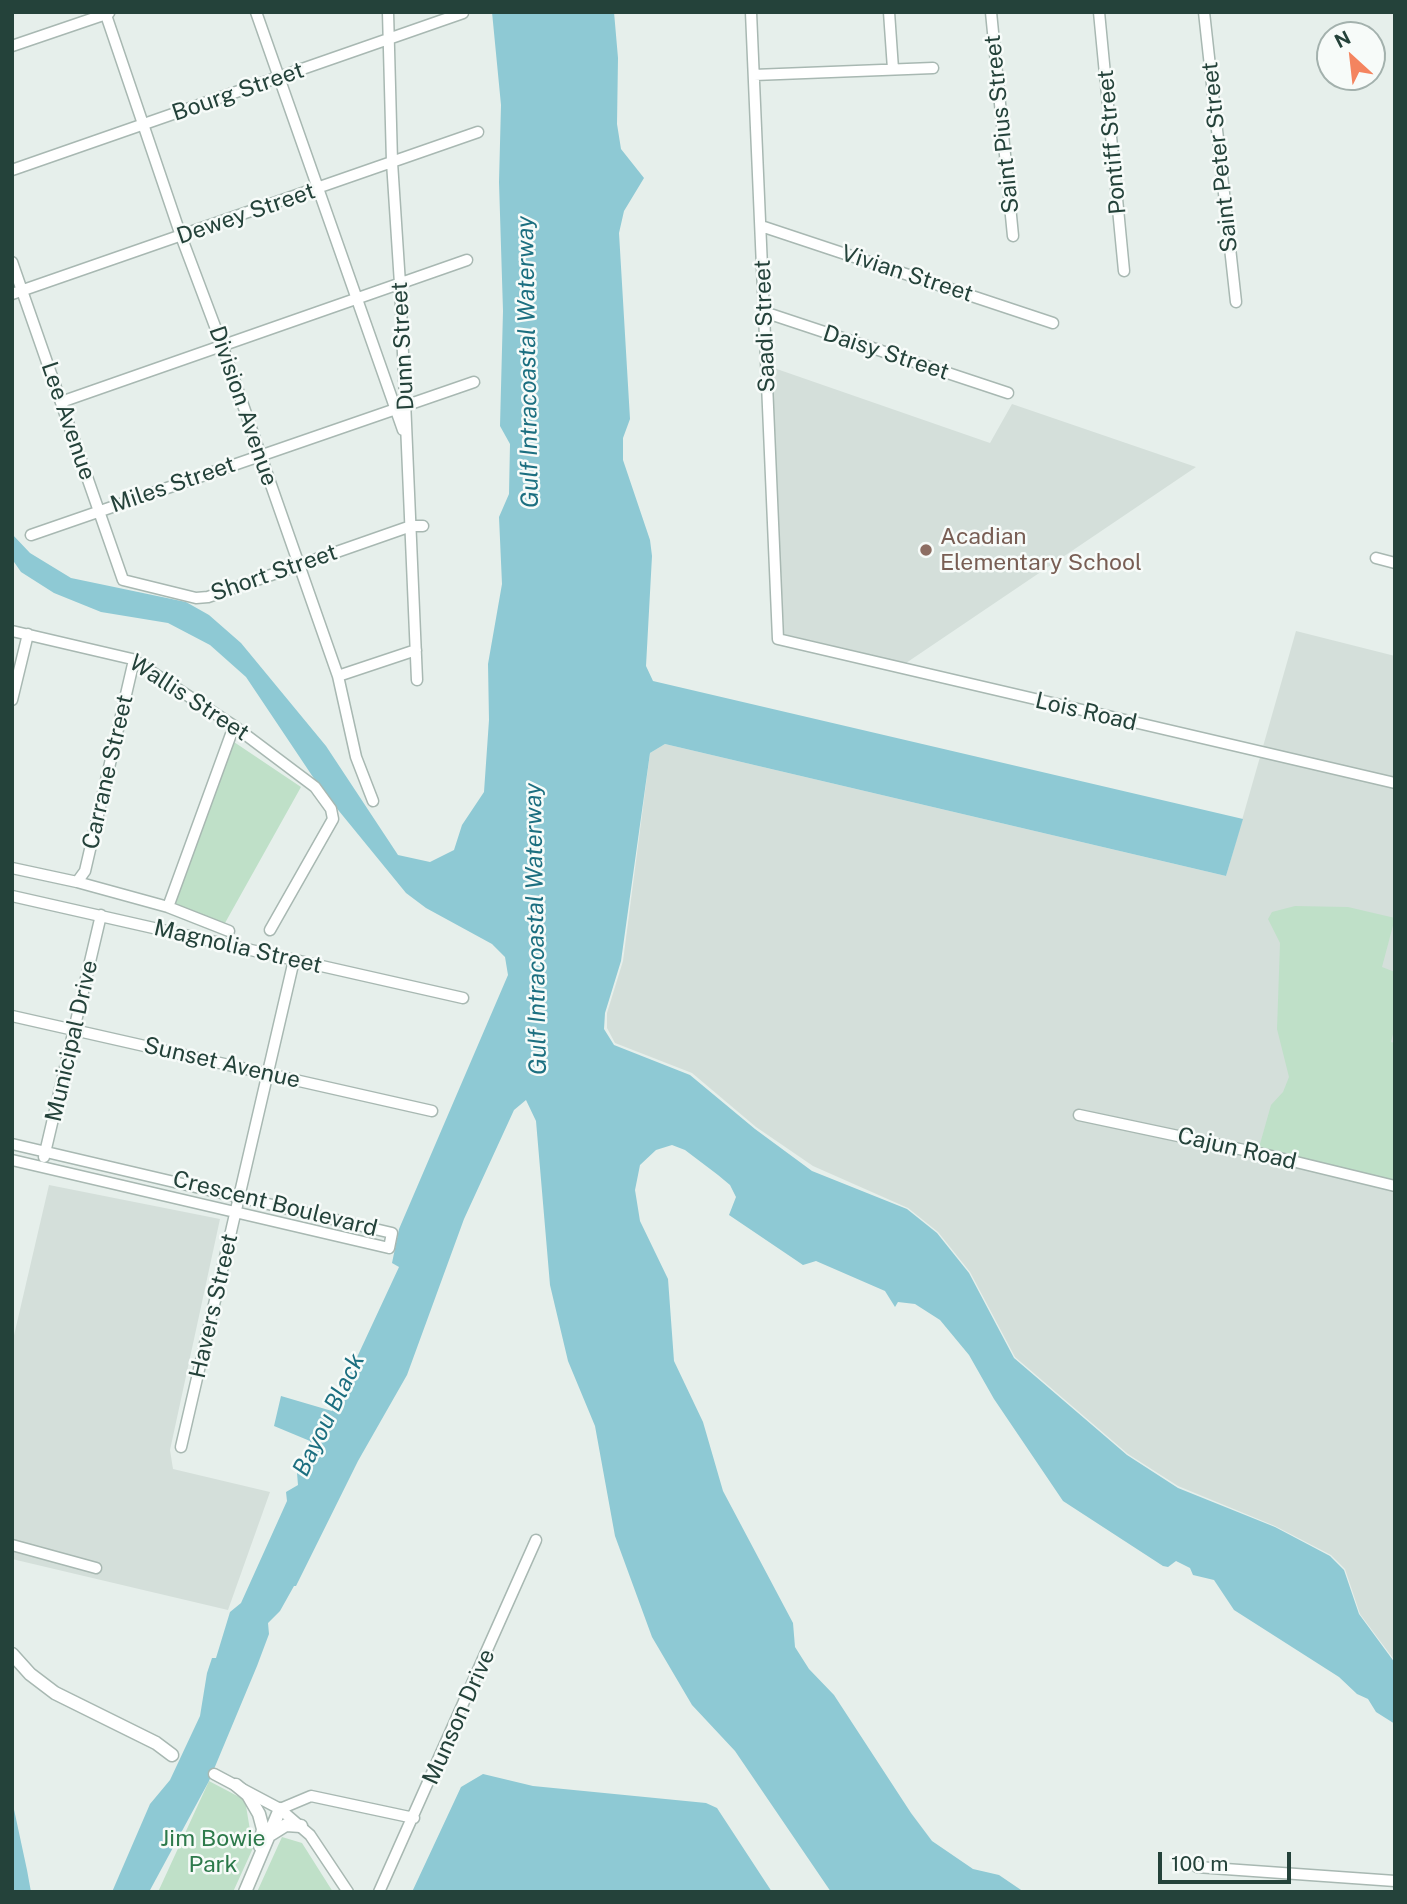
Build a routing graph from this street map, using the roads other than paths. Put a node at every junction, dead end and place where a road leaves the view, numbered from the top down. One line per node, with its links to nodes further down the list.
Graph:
1 (256, 12): 15 (street)
2 (388, 12): 10 (street, Dunn Street)
3 (751, 12): 14 (street, Saadi Street)
4 (889, 12): 13 (street)
5 (990, 12): 23 (street, Saint Pius Street)
6 (1099, 12): 26 (street, Pontiff Street)
7 (1204, 12): 30 (street, Saint Peter Street)
8 (107, 13): 11 (street); 16 (street, Division Avenue)
9 (463, 13): 10 (street, Bourg Street)
10 (390, 39): 15 (street, Bourg Street); 18 (street, Dunn Street)
11 (12, 46)
12 (933, 68): 13 (street)
13 (893, 69): 14 (street)
14 (754, 75): 21 (street, Saadi Street)
15 (277, 79): 16 (street, Bourg Street); 20 (street)
16 (144, 125): 19 (street, Bourg Street); 22 (street, Division Avenue)
17 (478, 132): 18 (street, Dewey Street)
18 (392, 162): 20 (street, Dewey Street); 27 (street, Dunn Street)
19 (12, 170)
20 (316, 190): 22 (street, Dewey Street); 29 (street)
21 (761, 226): 31 (street, Saadi Street); 32 (street, Vivian Street)
22 (181, 236): 28 (street, Dewey Street); 33 (street, Division Avenue)
23 (1013, 236)
24 (467, 260): 27 (street)
25 (12, 262): 28 (street, Lee Avenue)
26 (1124, 271)
27 (400, 284): 29 (street); 37 (street, Dunn Street)
28 (17, 292): 36 (street, Lee Avenue)
29 (357, 299): 33 (street); 37 (street)
30 (1236, 302)
31 (764, 312): 35 (street, Daisy Street); 49 (street, Saadi Street)
32 (1053, 323)
33 (222, 345): 36 (street); 38 (street, Division Avenue)
34 (474, 382): 37 (street, Miles Street)
35 (1008, 393)
36 (61, 402): 39 (street, Lee Avenue)
37 (400, 407): 38 (street, Miles Street); 40 (street, Dunn Street)
38 (260, 455): 39 (street, Miles Street); 45 (street, Division Avenue)
39 (100, 512): 42 (street, Miles Street); 46 (street, Lee Avenue)
40 (411, 526): 41 (street, Short Street); 45 (street, Short Street); 50 (street, Dunn Street)
41 (423, 526)
42 (31, 535)
43 (1377, 558): 44 (street)
44 (1395, 563)
45 (298, 565): 46 (street, Short Street); 52 (street, Division Avenue)
46 (123, 580)
47 (12, 631): 48 (street, Wallis Street)
48 (28, 634): 51 (street, Wallis Street); 54 (street)
49 (778, 639): 56 (street, Lois Road)
50 (416, 649): 52 (street); 53 (street, Dunn Street)
51 (134, 660): 55 (street, Wallis Street); 59 (street, Carrane Street)
52 (338, 676): 57 (street, Division Avenue)
53 (417, 680)
54 (12, 701)
55 (234, 726): 61 (street); 63 (street, Wallis Street)
56 (1395, 783)
57 (373, 801)
58 (12, 867): 59 (street)
59 (77, 881): 61 (street)
60 (12, 895): 62 (street, Magnolia Street)
61 (168, 907): 64 (street)
62 (101, 915): 65 (street, Magnolia Street); 68 (street, Municipal Drive)
63 (270, 930)
64 (229, 931)
65 (294, 960): 66 (street, Magnolia Street); 69 (street, Havers Street)
66 (463, 998)
67 (12, 1016): 68 (street, Sunset Avenue)
68 (74, 1030): 69 (street, Sunset Avenue); 73 (street, Municipal Drive)
69 (268, 1074): 70 (street, Sunset Avenue); 77 (street, Havers Street)
70 (432, 1111)
71 (1079, 1115): 76 (street, Cajun Road)
72 (12, 1144): 73 (street, Crescent Boulevard)
73 (46, 1151): 75 (street, Municipal Drive); 77 (street, Crescent Boulevard)
74 (12, 1160): 75 (street, Crescent Boulevard)
75 (42, 1167): 78 (street, Crescent Boulevard)
76 (1395, 1186)
77 (239, 1196): 78 (street, Havers Street); 78 (street, Crescent Boulevard)
78 (236, 1211): 79 (street, Havers Street)
79 (181, 1447)
80 (537, 1540): 88 (street, Munson Drive)
81 (12, 1545): 82 (street)
82 (96, 1567)
83 (12, 1654): 84 (street)
84 (172, 1755)
85 (214, 1774): 86 (street)
86 (236, 1785): 87 (street); 91 (street)
87 (280, 1809): 88 (street); 89 (street); 90 (street)
88 (414, 1818): 96 (street, Munson Drive)
89 (301, 1826): 90 (street); 95 (street)
90 (270, 1835): 91 (street)
91 (257, 1866): 94 (street)
92 (1197, 1867): 93 (street)
93 (1395, 1881)
94 (245, 1892)
95 (348, 1892)
96 (379, 1892)

